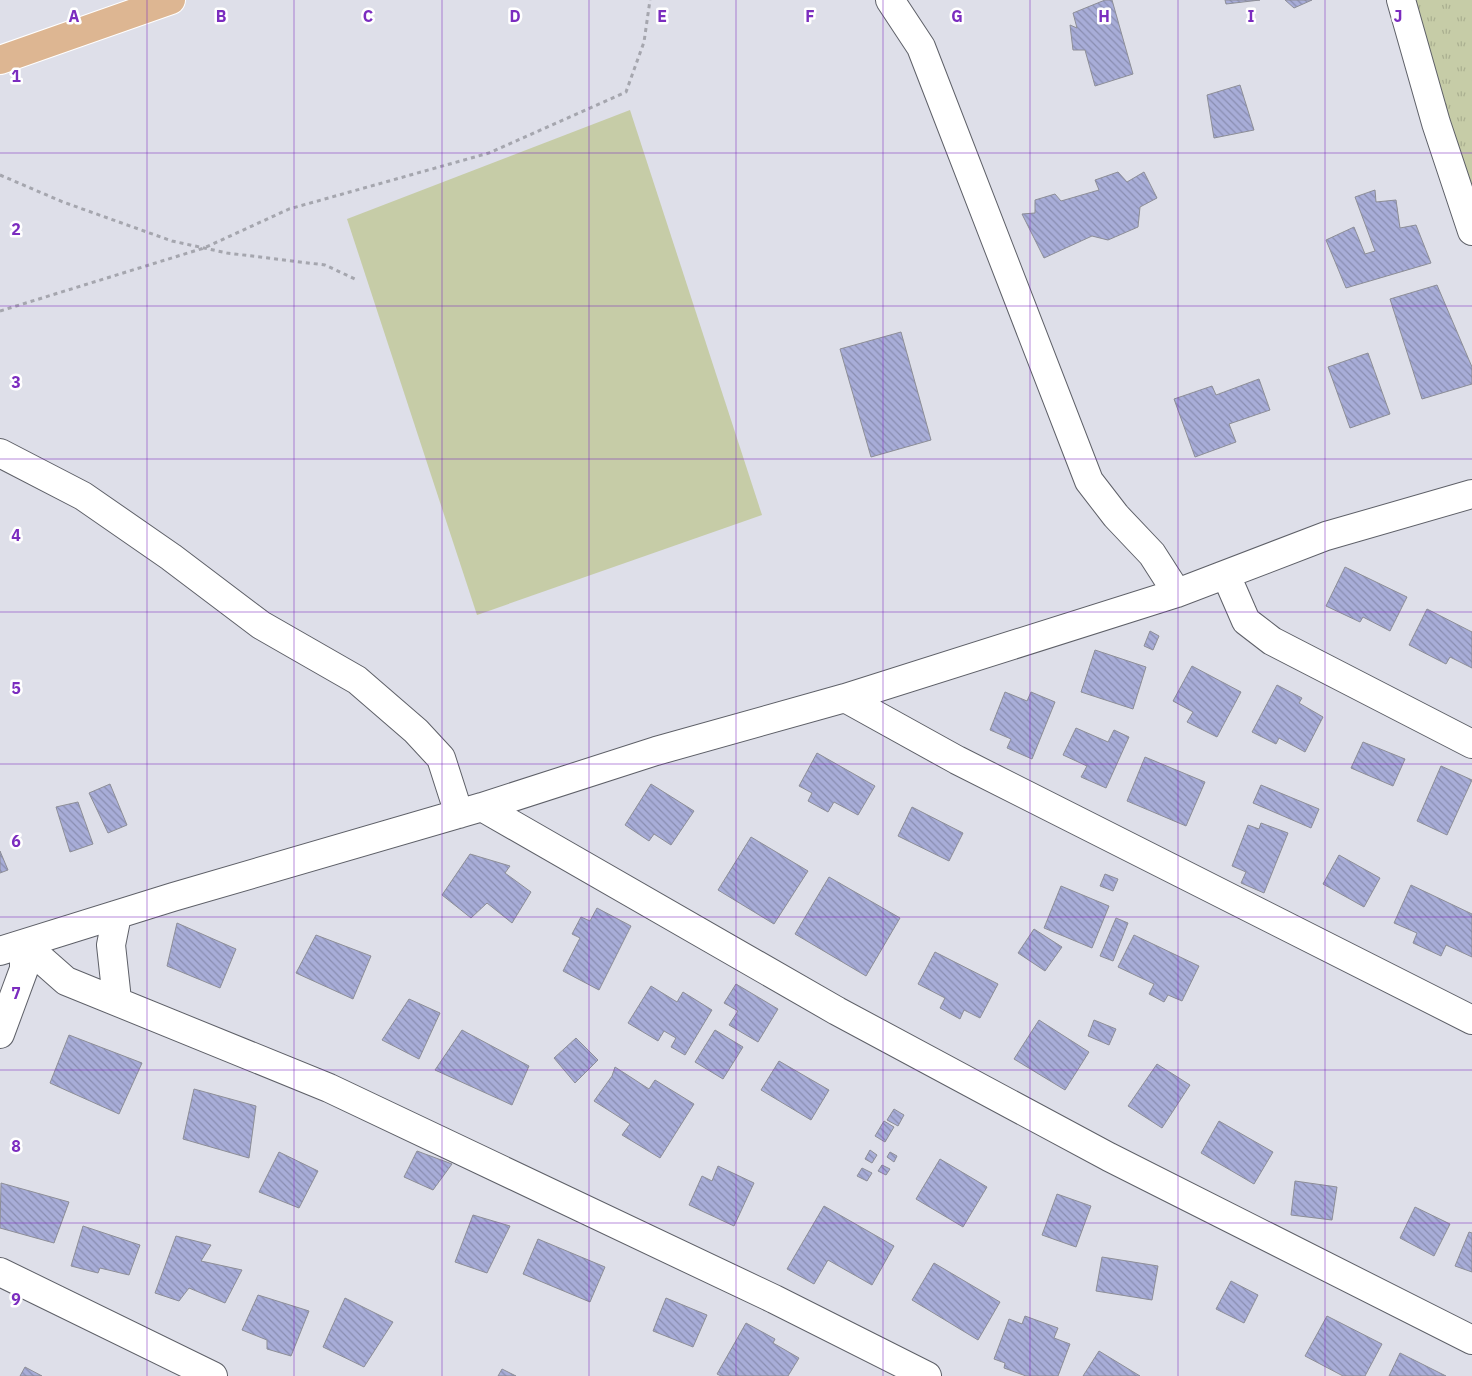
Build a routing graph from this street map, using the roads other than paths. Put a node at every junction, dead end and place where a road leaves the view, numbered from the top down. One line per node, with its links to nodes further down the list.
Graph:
1 (171, 0): 4 (main road)
2 (890, 0): 9 (street)
3 (1401, 0): 5 (street)
4 (0, 60)
5 (1472, 231)
6 (0, 453): 12 (street)
7 (1472, 494): 8 (street)
8 (1226, 575): 9 (street); 11 (street)
9 (1176, 593): 10 (street)
10 (845, 698): 12 (street); 17 (street)
11 (1472, 744)
12 (470, 811): 13 (street); 19 (street)
13 (117, 915): 14 (street); 15 (street)
14 (12, 948): 15 (street); 16 (street)
15 (117, 1000): 21 (street)
16 (2, 1020)
17 (1472, 1020)
18 (0, 1272): 20 (street)
19 (1472, 1340)
20 (213, 1376)
21 (927, 1376)

